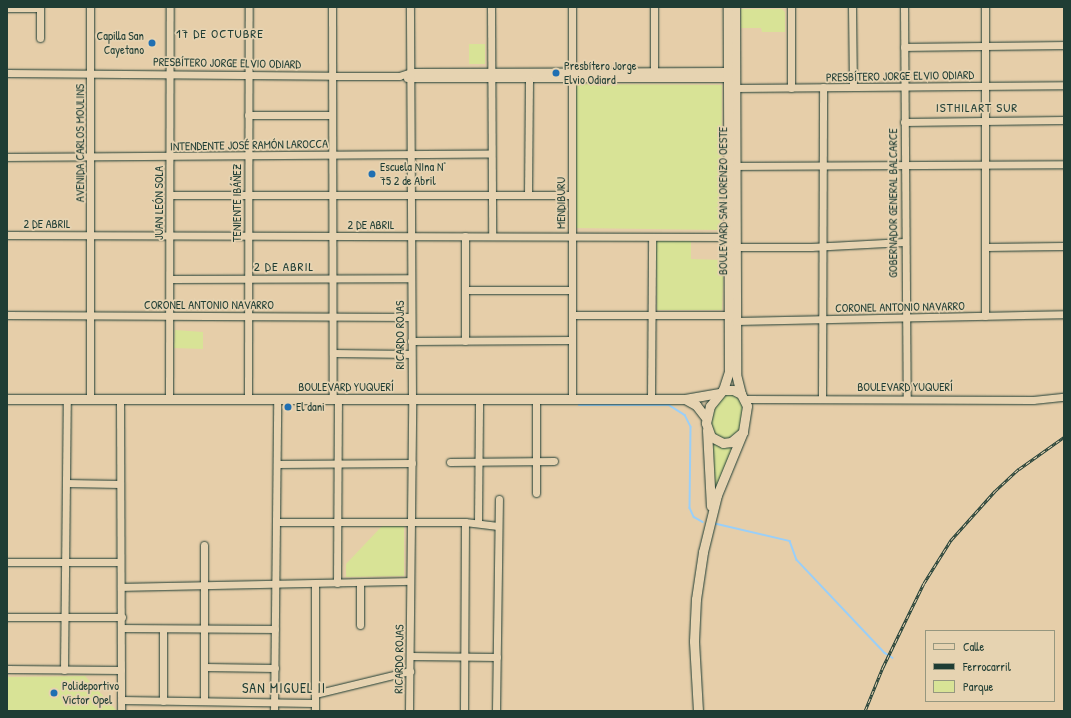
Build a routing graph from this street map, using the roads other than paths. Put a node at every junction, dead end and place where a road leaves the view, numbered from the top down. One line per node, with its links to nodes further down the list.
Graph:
1 (40, 7): 16 (street); 17 (street)
2 (90, 7): 23 (street, AVENIDA CARLOS MOULINS)
3 (170, 7): 24 (street, JUAN LEÓN SOLA)
4 (249, 7): 25 (street, TENIENTE IBÁÑEZ)
5 (332, 7): 29 (street)
6 (410, 7): 30 (street, RICARDO ROJAS)
7 (491, 7): 26 (street)
8 (572, 7): 21 (street, MENDIBURU)
9 (654, 7): 27 (street)
10 (728, 7): 28 (main road, BOULEVARD SAN LORENZO OESTE)
11 (735, 7): 28 (main road, BOULEVARD SAN LORENZO OESTE)
12 (791, 7): 39 (street)
13 (852, 7): 36 (street)
14 (904, 7): 20 (street, GOBERNADOR GENERAL BALCARCE)
15 (985, 7): 19 (street)
16 (7, 8)
17 (40, 38)
18 (1064, 45): 19 (street)
19 (986, 46): 20 (street); 34 (street)
20 (904, 47): 37 (street, GOBERNADOR GENERAL BALCARCE)
21 (571, 71): 26 (street, PRESBÍTERO JORGE ELVIO ODIARD); 27 (street, PRESBÍTERO JORGE ELVIO ODIARD); 32 (street, MENDIBURU)
22 (7, 73): 23 (street, PRESBÍTERO JORGE ELVIO ODIARD)
23 (91, 73): 24 (street, PRESBÍTERO JORGE ELVIO ODIARD); 50 (street, AVENIDA CARLOS MOULINS)
24 (170, 73): 25 (street, PRESBÍTERO JORGE ELVIO ODIARD); 51 (street, JUAN LEÓN SOLA)
25 (249, 75): 29 (street, PRESBÍTERO JORGE ELVIO ODIARD); 40 (street, TENIENTE IBÁÑEZ)
26 (492, 75): 30 (street, PRESBÍTERO JORGE ELVIO ODIARD); 31 (street, PRESBÍTERO JORGE ELVIO ODIARD); 45 (street)
27 (654, 75): 28 (street, PRESBÍTERO JORGE ELVIO ODIARD); 32 (street, PRESBÍTERO JORGE ELVIO ODIARD)
28 (731, 75): 38 (main road, BOULEVARD SAN LORENZO OESTE); 55 (main road, BOULEVARD SAN LORENZO OESTE)
29 (332, 76): 30 (street, PRESBÍTERO JORGE ELVIO ODIARD); 41 (street)
30 (411, 76): 48 (street, RICARDO ROJAS)
31 (529, 80): 32 (street, PRESBÍTERO JORGE ELVIO ODIARD); 62 (street)
32 (571, 80): 63 (street, MENDIBURU)
33 (1064, 85): 34 (street, PRESBÍTERO JORGE ELVIO ODIARD)
34 (986, 86): 37 (street, PRESBÍTERO JORGE ELVIO ODIARD); 43 (street)
35 (823, 87): 36 (street, PRESBÍTERO JORGE ELVIO ODIARD); 39 (street, PRESBÍTERO JORGE ELVIO ODIARD); 56 (street)
36 (853, 87): 37 (street, PRESBÍTERO JORGE ELVIO ODIARD)
37 (904, 87): 44 (street, GOBERNADOR GENERAL BALCARCE)
38 (735, 88): 39 (street, PRESBÍTERO JORGE ELVIO ODIARD); 55 (main road, BOULEVARD SAN LORENZO OESTE)
39 (791, 88)
40 (248, 115): 41 (street); 47 (street, TENIENTE IBÁÑEZ)
41 (332, 115): 46 (street)
42 (1064, 120): 43 (street)
43 (986, 121): 44 (street); 52 (street)
44 (904, 122): 54 (street, GOBERNADOR GENERAL BALCARCE)
45 (491, 154): 48 (street, INTENDENTE JOSÉ RAMÓN LAROCCA); 61 (street)
46 (332, 155): 47 (street, INTENDENTE JOSÉ RAMÓN LAROCCA); 48 (street, INTENDENTE JOSÉ RAMÓN LAROCCA); 59 (street)
47 (248, 156): 51 (street, INTENDENTE JOSÉ RAMÓN LAROCCA); 58 (street, TENIENTE IBÁÑEZ)
48 (411, 156): 60 (street, RICARDO ROJAS)
49 (7, 157): 50 (street, INTENDENTE JOSÉ RAMÓN LAROCCA)
50 (90, 157): 51 (street, INTENDENTE JOSÉ RAMÓN LAROCCA); 65 (street, AVENIDA CARLOS MOULINS)
51 (170, 157): 57 (street, JUAN LEÓN SOLA)
52 (986, 164): 53 (street); 54 (street); 79 (street)
53 (1064, 164)
54 (904, 165): 56 (street); 75 (street, GOBERNADOR GENERAL BALCARCE)
55 (732, 166): 56 (street); 74 (main road, BOULEVARD SAN LORENZO OESTE)
56 (823, 166): 76 (street)
57 (170, 195): 58 (street); 66 (street, JUAN LEÓN SOLA)
58 (248, 195): 59 (street); 67 (street, TENIENTE IBÁÑEZ)
59 (332, 195): 60 (street); 68 (street)
60 (411, 195): 61 (street); 69 (street, RICARDO ROJAS)
61 (492, 195): 62 (street); 71 (street)
62 (528, 195): 63 (street)
63 (572, 195): 72 (street, MENDIBURU)
64 (7, 235): 65 (street, 2 DE ABRIL)
65 (90, 235): 66 (street, 2 DE ABRIL); 90 (street, AVENIDA CARLOS MOULINS)
66 (170, 235): 67 (street, 2 DE ABRIL); 81 (street, JUAN LEÓN SOLA)
67 (248, 236): 68 (street, 2 DE ABRIL); 82 (street, TENIENTE IBÁÑEZ)
68 (333, 236): 69 (street, 2 DE ABRIL); 83 (street)
69 (411, 236): 70 (street, 2 DE ABRIL); 80 (street, RICARDO ROJAS)
70 (464, 236): 71 (street, 2 DE ABRIL); 84 (street)
71 (492, 236): 72 (street, 2 DE ABRIL)
72 (572, 236): 73 (street, 2 DE ABRIL); 85 (street, MENDIBURU)
73 (652, 237): 74 (street, 2 DE ABRIL); 89 (street)
74 (732, 237): 78 (main road, BOULEVARD SAN LORENZO OESTE)
75 (904, 242): 76 (street); 97 (street, GOBERNADOR GENERAL BALCARCE)
76 (822, 246): 78 (street); 98 (street)
77 (1064, 246): 79 (street)
78 (732, 247): 96 (main road, BOULEVARD SAN LORENZO OESTE)
79 (986, 247): 94 (street)
80 (411, 278): 83 (street); 95 (street, RICARDO ROJAS)
81 (170, 279): 82 (street); 91 (street, JUAN LEÓN SOLA)
82 (248, 279): 83 (street); 92 (street, TENIENTE IBÁÑEZ)
83 (332, 279): 93 (street)
84 (465, 290): 85 (street); 101 (street)
85 (571, 290): 88 (street, MENDIBURU)
86 (1064, 314): 94 (street, CORONEL ANTONIO NAVARRO)
87 (7, 315): 90 (street, CORONEL ANTONIO NAVARRO)
88 (572, 315): 89 (street, CORONEL ANTONIO NAVARRO); 99 (street, MENDIBURU)
89 (651, 315): 96 (street, CORONEL ANTONIO NAVARRO); 119 (street)
90 (90, 316): 91 (street, CORONEL ANTONIO NAVARRO); 111 (street, AVENIDA CARLOS MOULINS)
91 (169, 316): 92 (street, CORONEL ANTONIO NAVARRO); 112 (street, JUAN LEÓN SOLA)
92 (248, 316): 93 (street, CORONEL ANTONIO NAVARRO); 113 (street, TENIENTE IBÁÑEZ)
93 (332, 316): 95 (street, CORONEL ANTONIO NAVARRO); 102 (street)
94 (985, 316): 97 (street, CORONEL ANTONIO NAVARRO)
95 (411, 317): 100 (street, RICARDO ROJAS)
96 (732, 318): 98 (street, CORONEL ANTONIO NAVARRO); 104 (main road, BOULEVARD SAN LORENZO OESTE); 105 (main road, BOULEVARD SAN LORENZO OESTE)
97 (905, 318): 98 (street, CORONEL ANTONIO NAVARRO); 108 (street, GOBERNADOR GENERAL BALCARCE)
98 (822, 320): 121 (street)
99 (572, 340): 101 (street); 107 (street, MENDIBURU)
100 (411, 341): 101 (street); 103 (street, RICARDO ROJAS)
101 (465, 341)
102 (333, 353): 103 (street); 115 (street)
103 (411, 354): 116 (street, RICARDO ROJAS)
104 (721, 392): 105 (main road); 120 (main road, BOULEVARD YUQUERÍ); 123 (main road)
105 (743, 397): 121 (street, BOULEVARD YUQUERÍ); 125 (main road)
106 (1064, 397): 108 (street, BOULEVARD YUQUERÍ)
107 (572, 398): 118 (main road, BOULEVARD YUQUERÍ); 119 (main road, BOULEVARD YUQUERÍ)
108 (907, 398): 121 (street, BOULEVARD YUQUERÍ)
109 (7, 399): 110 (main road, BOULEVARD YUQUERÍ)
110 (67, 399): 111 (main road, BOULEVARD YUQUERÍ); 133 (street)
111 (90, 399): 122 (main road, BOULEVARD YUQUERÍ)
112 (169, 399): 113 (main road, BOULEVARD YUQUERÍ); 122 (main road, BOULEVARD YUQUERÍ)
113 (248, 399): 114 (main road, BOULEVARD YUQUERÍ)
114 (277, 399): 115 (main road, BOULEVARD YUQUERÍ); 132 (street)
115 (335, 399): 116 (main road, BOULEVARD YUQUERÍ); 130 (street)
116 (412, 399): 117 (main road, BOULEVARD YUQUERÍ); 131 (street, RICARDO ROJAS)
117 (479, 399): 118 (main road, BOULEVARD YUQUERÍ); 129 (street)
118 (536, 399): 126 (street)
119 (651, 399): 120 (main road, BOULEVARD YUQUERÍ)
120 (685, 399): 123 (main road)
121 (822, 399)
122 (120, 400): 134 (street)
123 (706, 418): 124 (main road)
124 (707, 430): 125 (main road); 137 (main road)
125 (743, 432): 137 (main road)
126 (536, 461): 127 (street); 129 (street); 135 (street)
127 (554, 461)
128 (450, 462): 129 (street)
129 (479, 462): 142 (street)
130 (338, 463): 131 (street); 132 (street); 139 (street)
131 (412, 463): 140 (street, RICARDO ROJAS)
132 (277, 464): 138 (street)
133 (66, 483): 134 (street); 145 (street)
134 (120, 484): 147 (street)
135 (536, 494)
136 (499, 499): 143 (street)
137 (710, 517): 186 (main road)
138 (276, 522): 139 (street); 152 (street)
139 (338, 522): 140 (street); 149 (street)
140 (410, 522): 141 (street); 148 (street, RICARDO ROJAS)
141 (465, 522): 142 (street); 164 (street)
142 (478, 523): 143 (street)
143 (498, 526): 165 (street)
144 (204, 544): 153 (street)
145 (65, 561): 146 (street); 147 (street); 156 (street)
146 (7, 562)
147 (120, 562): 154 (street)
148 (410, 581): 150 (street); 163 (street, RICARDO ROJAS)
149 (337, 583): 150 (street); 151 (street)
150 (360, 583): 158 (street)
151 (315, 584): 152 (street); 172 (street)
152 (276, 585): 153 (street); 160 (street)
153 (205, 586): 154 (street); 162 (street)
154 (121, 587): 157 (street)
155 (7, 617): 156 (street)
156 (65, 617): 157 (street); 169 (street)
157 (122, 617): 159 (street)
158 (360, 625)
159 (122, 628): 161 (street); 170 (street)
160 (275, 628): 162 (street); 167 (street)
161 (163, 629): 162 (street); 174 (street)
162 (204, 629): 166 (street)
163 (410, 656): 164 (street); 171 (street, RICARDO ROJAS)
164 (464, 656): 165 (street); 184 (street)
165 (497, 657): 185 (street)
166 (204, 667): 167 (street); 175 (street)
167 (275, 668): 177 (street)
168 (7, 669): 169 (street)
169 (64, 670): 170 (street)
170 (121, 670): 173 (street)
171 (410, 671): 172 (street); 183 (street, RICARDO ROJAS)
172 (314, 694): 178 (street)
173 (121, 700): 174 (street); 179 (street)
174 (163, 701): 175 (street)
175 (204, 702): 176 (street)
176 (245, 702): 177 (street); 180 (street)
177 (274, 703): 178 (street); 181 (street)
178 (314, 703): 182 (street)
179 (121, 711)
180 (244, 711)
181 (274, 711)
182 (315, 711)
183 (409, 711)
184 (464, 711)
185 (496, 711)
186 (698, 711)

